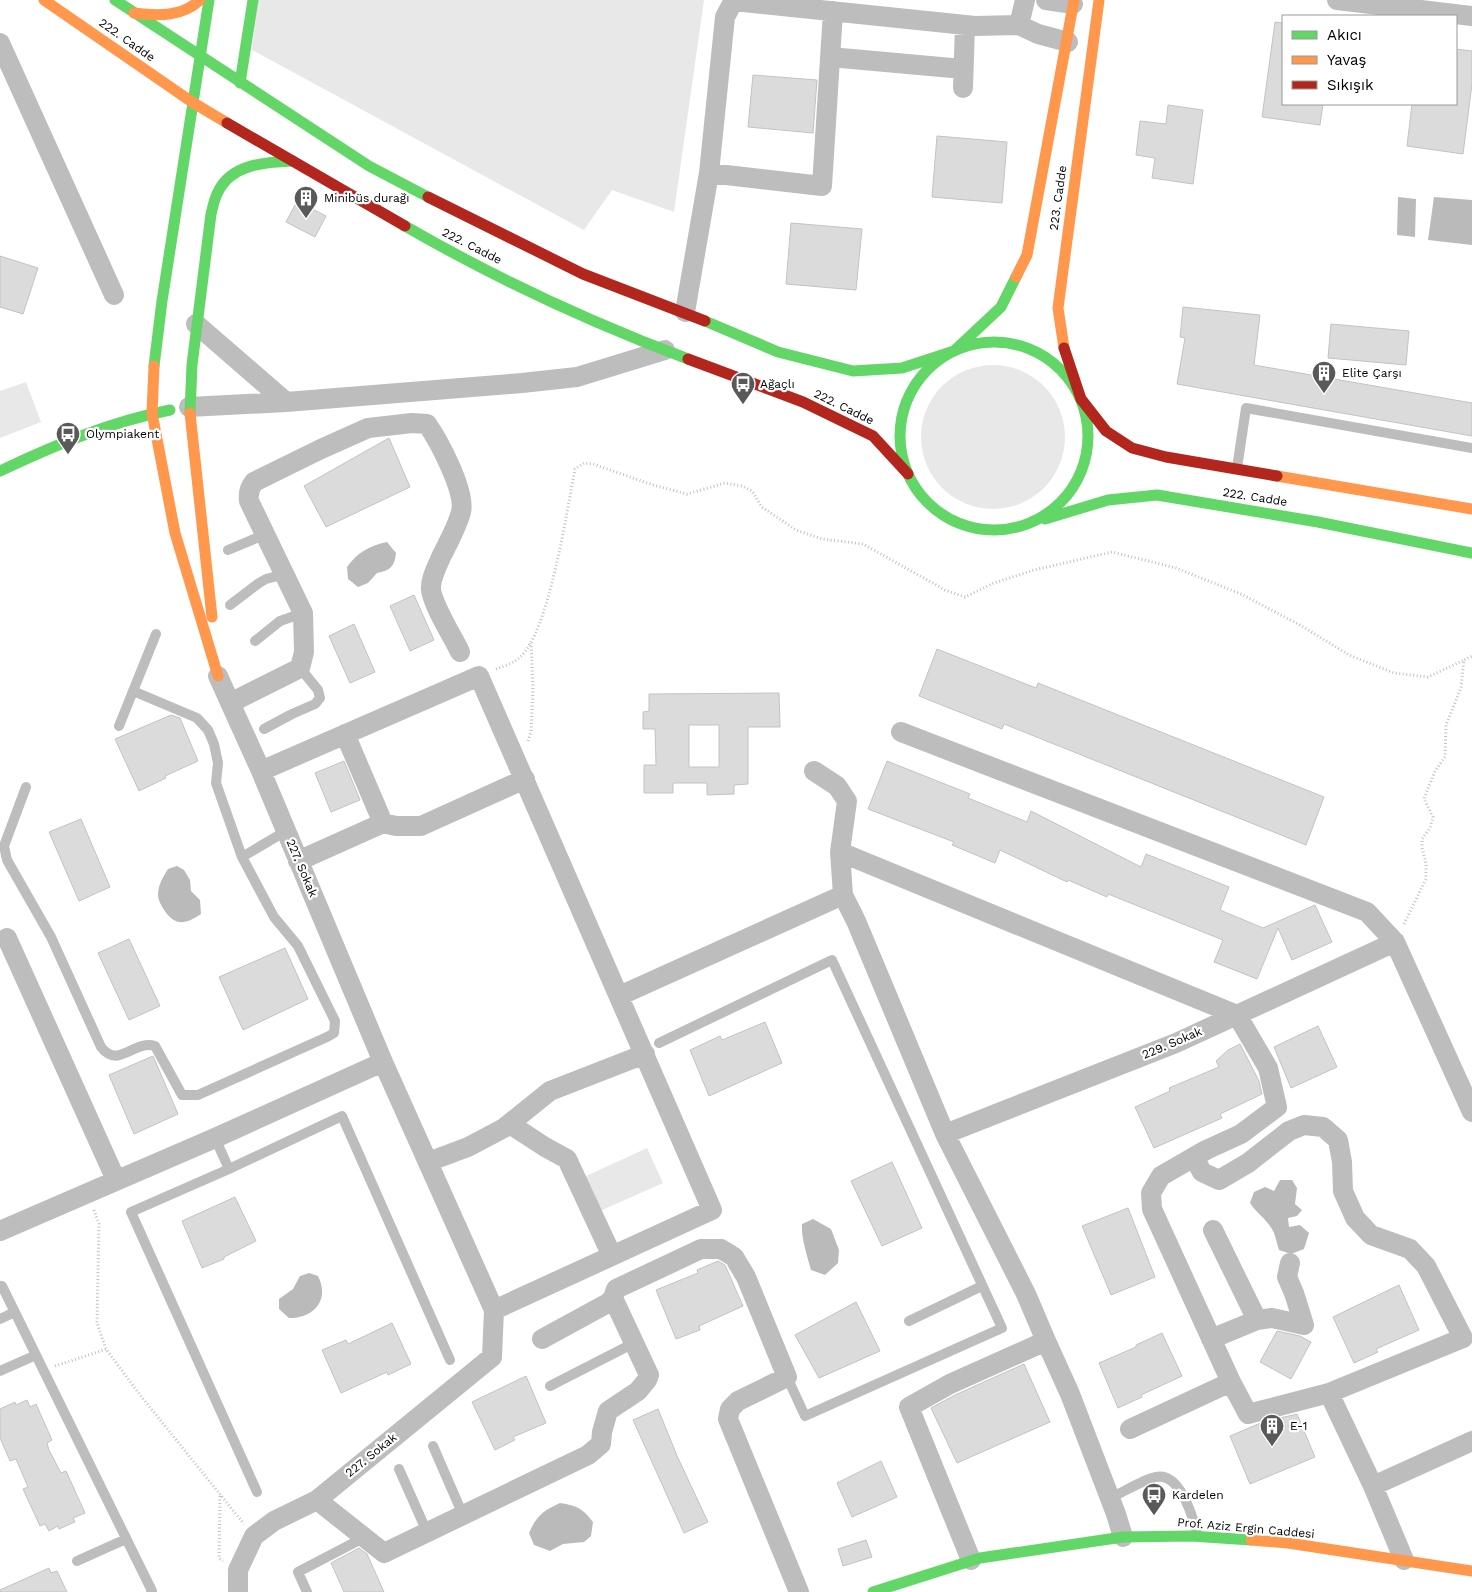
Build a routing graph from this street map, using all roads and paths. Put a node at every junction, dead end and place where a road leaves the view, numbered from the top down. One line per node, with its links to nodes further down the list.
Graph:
1 (44, 0): 23 (main road, 222. Cadde)
2 (115, 0): 14 (main road, 222. Cadde)
3 (200, 0): 14 (main road)
4 (209, 0): 20 (main road)
5 (253, 0): 22 (main road)
6 (734, 0): 13 (street); 25 (street)
7 (1025, 0): 17 (street)
8 (1046, 0): 11 (street)
9 (1099, 0): 31 (main road, 223. Cadde)
10 (1337, 0): 12 (street)
11 (1074, 2): 18 (main road, 223. Cadde)
12 (1384, 3): 15 (street)
13 (834, 11): 16 (street); 21 (street)
14 (134, 13): 20 (main road, 222. Cadde)
15 (1472, 16)
16 (965, 25): 17 (street); 21 (street)
17 (1019, 25): 18 (street)
18 (1068, 42): 30 (main road, 223. Cadde)
19 (0, 44): 26 (street)
20 (200, 57): 22 (main road, 222. Cadde); 23 (main road)
21 (830, 57): 25 (street)
22 (240, 83): 27 (main road, 222. Cadde)
23 (192, 102): 24 (main road, 222. Cadde); 34 (main road)
24 (293, 161): 28 (main road); 29 (main road, 222. Cadde)
25 (709, 173): 27 (street)
26 (114, 295)
27 (685, 312): 30 (main road, 222. Cadde)
28 (196, 324): 32 (street); 33 (main road)
29 (665, 350): 32 (street); 38 (main road, 222. Cadde)
30 (954, 351): 31 (main road, 222. Cadde); 38 (main road)
31 (1080, 399): 36 (main road, 222. Cadde); 40 (main road)
32 (286, 402): 33 (street)
33 (189, 407): 34 (main road); 54 (main road)
34 (152, 413): 37 (main road); 54 (main road)
35 (1472, 448): 36 (lane)
36 (1237, 468): 39 (main road, 222. Cadde)
37 (0, 471)
38 (908, 474): 40 (main road, 222. Cadde)
39 (1472, 509)
40 (1034, 522): 43 (main road, 222. Cadde)
41 (266, 534): 42 (lane); 44 (street); 50 (street)
42 (228, 550)
43 (1472, 554)
44 (285, 574): 45 (lane); 46 (street)
45 (230, 605)
46 (303, 613): 48 (lane); 53 (street)
47 (156, 634): 56 (lane)
48 (255, 641)
49 (531, 642): 52 (path); 55 (path); 62 (path)
50 (460, 652)
51 (1472, 656): 52 (path)
52 (1464, 660): 75 (path)
53 (300, 668): 57 (street); 59 (lane)
54 (218, 676): 57 (street, 227. Sokak)
55 (479, 676): 61 (street); 65 (street)
56 (133, 691): 58 (lane); 71 (lane)
57 (230, 703): 63 (street, 227. Sokak)
58 (119, 726)
59 (264, 729)
60 (901, 732): 75 (street)
61 (345, 734): 63 (street); 67 (street)
62 (527, 747)
63 (261, 771): 68 (street, 227. Sokak)
64 (814, 771): 70 (street)
65 (525, 779): 67 (street); 76 (street)
66 (26, 787): 69 (lane)
67 (383, 823): 72 (street)
68 (286, 831): 71 (lane); 72 (street, 227. Sokak)
69 (2, 852): 71 (lane)
70 (840, 852): 73 (street); 77 (street)
71 (242, 857)
72 (298, 861): 79 (street, 227. Sokak)
73 (843, 895): 76 (street); 82 (street)
74 (7, 938): 87 (street)
75 (1395, 942): 77 (street, 229. Sokak); 80 (street)
76 (620, 996): 78 (street)
77 (1237, 1015): 82 (street, 229. Sokak); 84 (street)
78 (652, 1048): 81 (street); 91 (street); 94 (lane)
79 (383, 1062): 83 (street); 85 (street, 227. Sokak)
80 (1472, 1112)
81 (510, 1124): 85 (street); 91 (street)
82 (945, 1134): 103 (street)
83 (215, 1138): 86 (lane); 87 (street)
84 (1194, 1157): 102 (street); 113 (street)
85 (428, 1162): 96 (street, 227. Sokak)
86 (228, 1169): 107 (lane); 119 (lane)
87 (116, 1180): 88 (street)
88 (88, 1192): 90 (street); 105 (path)
89 (1213, 1230): 99 (street)
90 (0, 1231)
91 (612, 1256): 96 (street)
92 (1290, 1263): 99 (street)
93 (0, 1286): 97 (lane)
94 (982, 1286): 100 (lane); 110 (lane)
95 (613, 1298): 101 (street); 104 (street); 110 (street)
96 (494, 1310): 122 (street, 227. Sokak)
97 (15, 1312): 98 (lane); 106 (lane)
98 (0, 1319)
99 (1257, 1320): 102 (street)
100 (909, 1321)
101 (542, 1339)
102 (1211, 1339): 111 (street)
103 (1046, 1341): 121 (street); 130 (street)
104 (634, 1343): 112 (lane); 123 (street)
105 (107, 1349): 108 (path); 120 (path)
106 (36, 1355): 108 (lane); 109 (lane)
107 (450, 1360)
108 (44, 1370): 129 (lane)
109 (0, 1371)
110 (787, 1377): 138 (street)
111 (1231, 1382): 113 (street); 114 (street)
112 (550, 1386)
113 (1329, 1393): 118 (street)
114 (1130, 1429)
115 (1472, 1440): 118 (street)
116 (433, 1446): 123 (lane)
117 (399, 1470): 124 (lane)
118 (1373, 1486): 131 (street)
119 (257, 1492)
120 (220, 1496): 125 (path); 133 (path)
121 (1110, 1498): 126 (lane); 128 (street)
122 (317, 1500): 125 (street, 227. Sokak); 127 (street)
123 (463, 1515): 124 (street)
124 (427, 1532): 127 (street)
125 (254, 1536): 133 (street, 227. Sokak)
126 (1199, 1536): 128 (main road, Prof. Aziz Ergin Caddesi); 131 (main road, Prof. Aziz Ergin Caddesi)
127 (365, 1537): 137 (lane)
128 (1123, 1537): 130 (main road, Prof. Aziz Ergin Caddesi)
129 (126, 1539): 132 (lane); 135 (lane)
130 (971, 1560): 139 (main road, Prof. Aziz Ergin Caddesi)
131 (1404, 1560): 134 (main road, Prof. Aziz Ergin Caddesi)
132 (77, 1561)
133 (238, 1570): 136 (street, 227. Sokak)
134 (1472, 1571)
135 (151, 1592)
136 (238, 1592)
137 (307, 1592)
138 (799, 1592)
139 (873, 1592)

